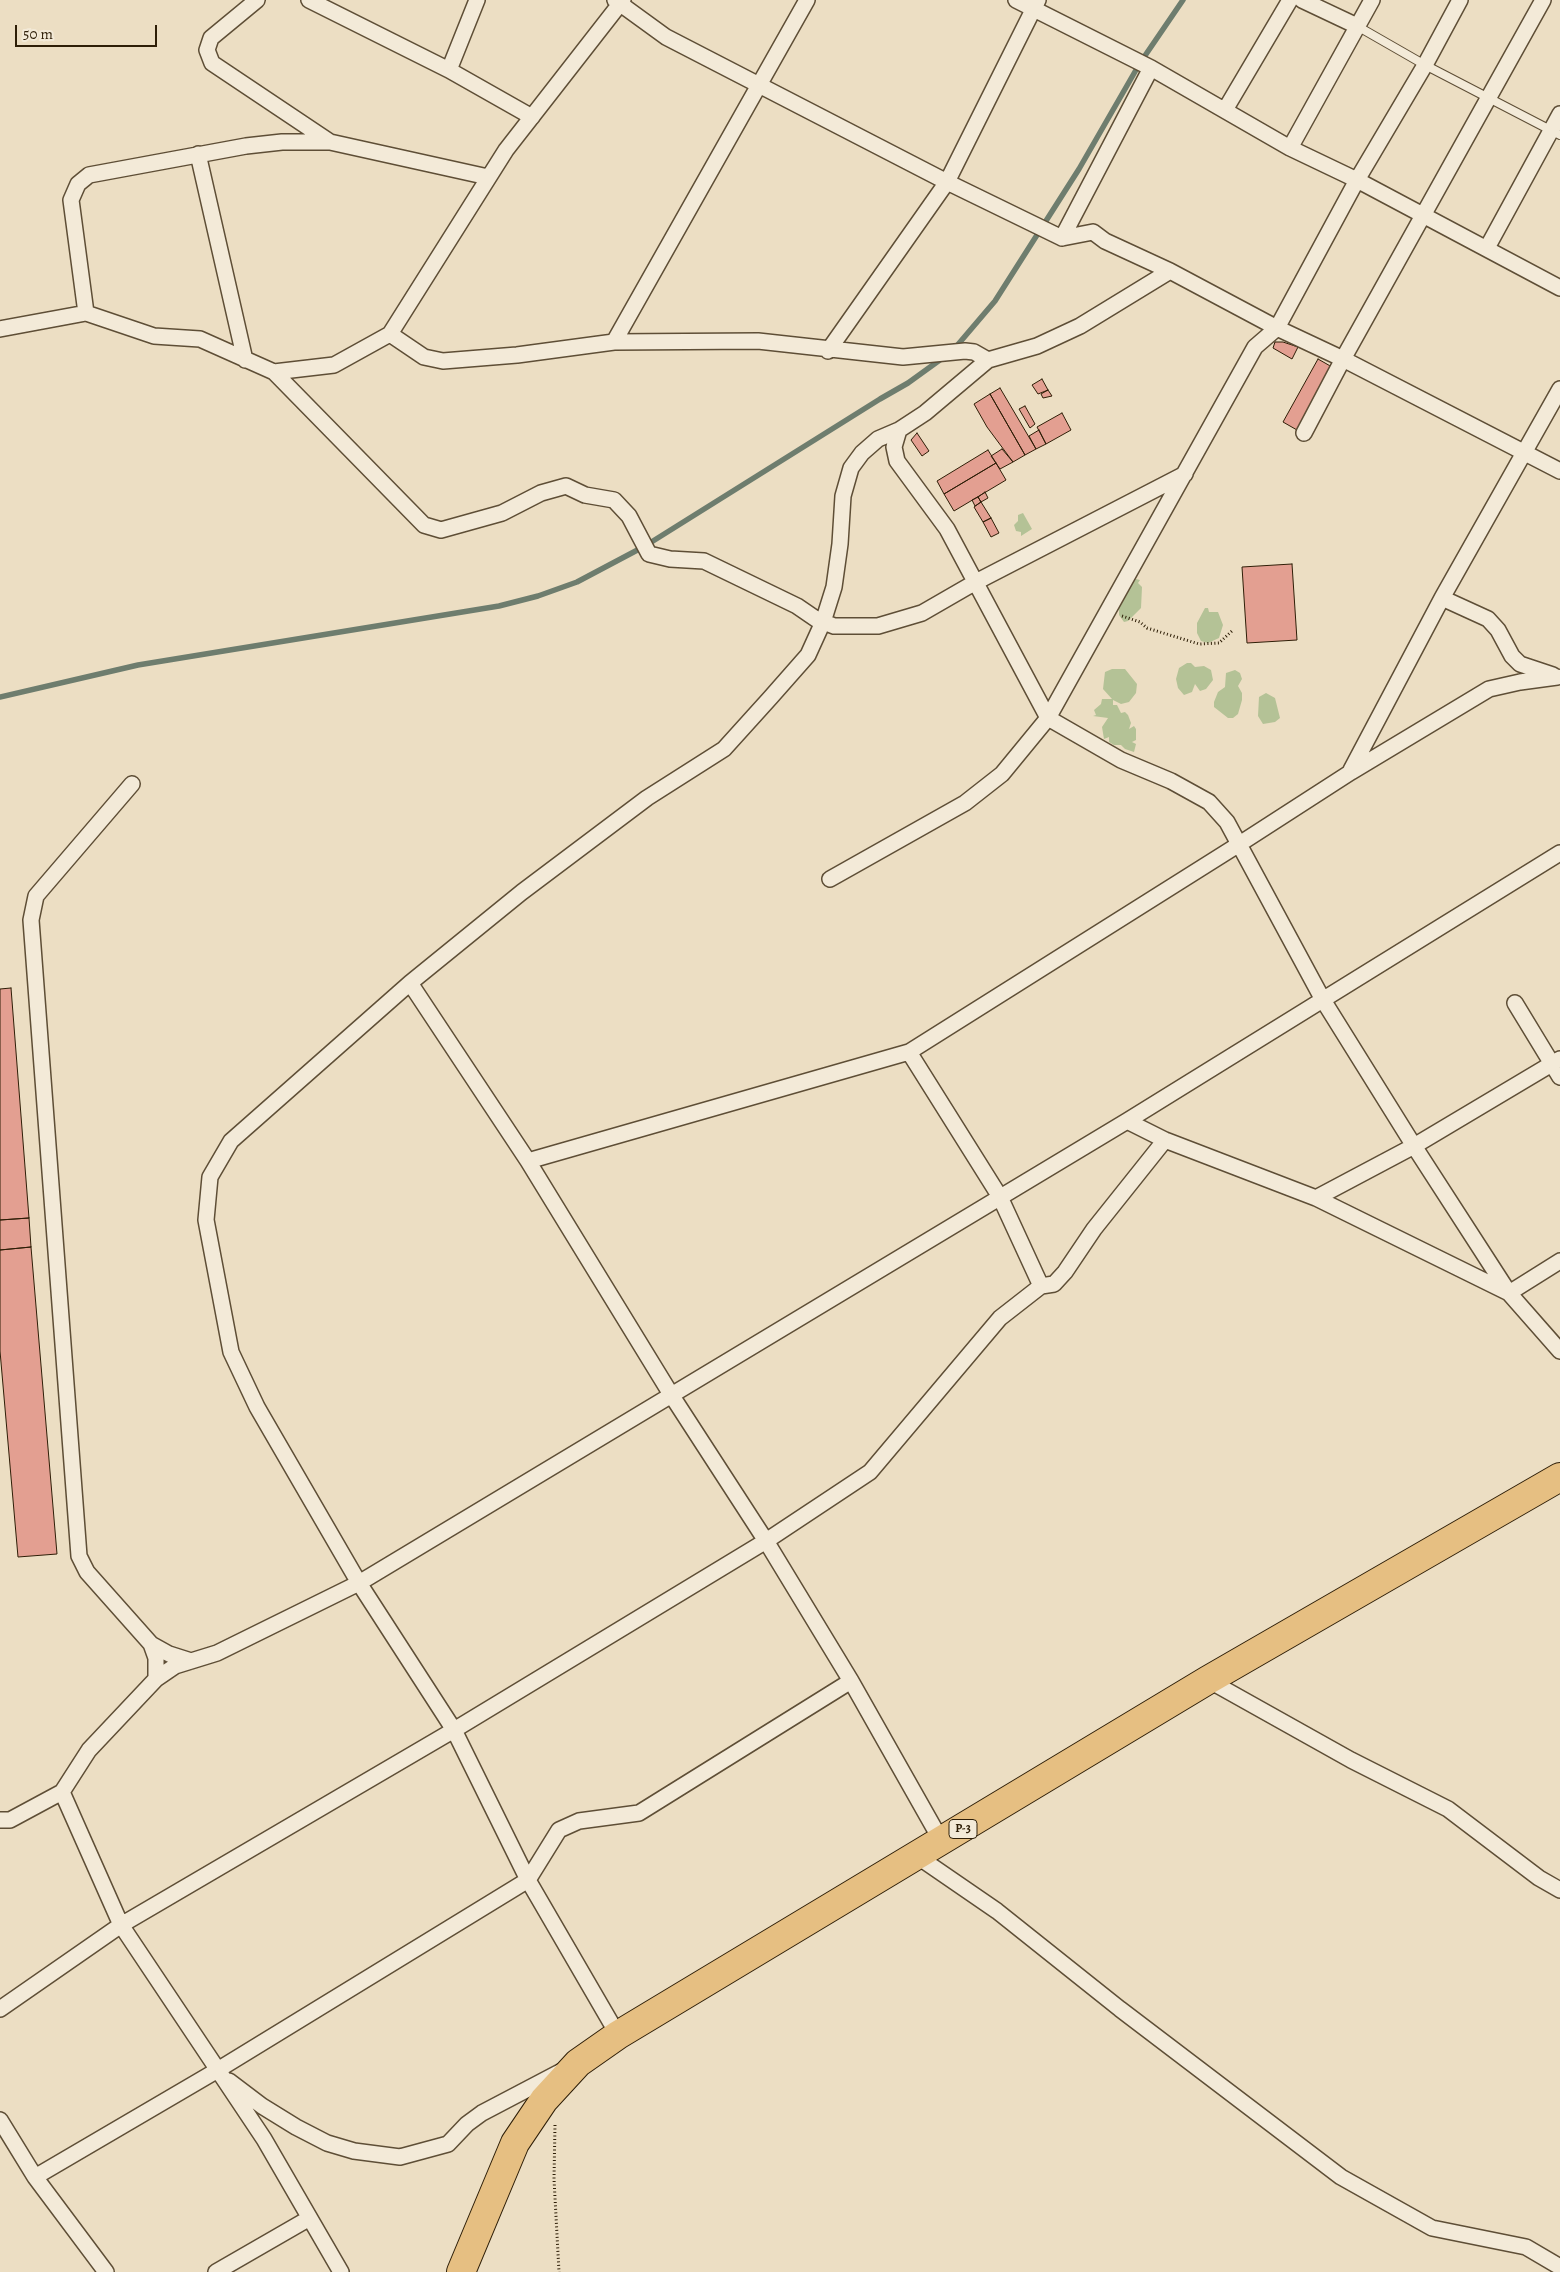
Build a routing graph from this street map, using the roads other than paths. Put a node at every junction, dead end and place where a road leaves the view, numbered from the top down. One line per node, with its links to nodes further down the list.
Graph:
1 (257, 0): 23 (street)
2 (310, 0): 16 (street)
3 (477, 0): 16 (street)
4 (807, 0): 17 (street)
5 (1016, 0): 12 (street)
6 (1290, 0): 19 (street)
7 (1302, 0): 13 (street)
8 (1372, 0): 13 (street)
9 (1460, 0): 14 (street)
10 (1543, 0): 18 (street)
11 (620, 1): 17 (street); 21 (street)
12 (1036, 4): 15 (street); 28 (street)
13 (1357, 26): 14 (lane); 24 (street)
14 (1425, 66): 18 (lane); 27 (street)
15 (1151, 68): 19 (street); 30 (street)
16 (449, 70): 21 (street)
17 (760, 88): 28 (street); 38 (street)
18 (1488, 97): 22 (lane); 29 (street)
19 (1225, 110): 24 (street)
20 (1560, 114): 22 (street)
21 (532, 117): 26 (street)
22 (1555, 133): 31 (street)
23 (330, 142): 25 (street); 26 (street)
24 (1290, 148): 27 (street)
25 (198, 154): 34 (street); 41 (street)
26 (488, 177): 37 (street)
27 (1357, 180): 29 (street); 35 (street)
28 (947, 182): 30 (street); 39 (street)
29 (1422, 216): 31 (street); 40 (street)
30 (1062, 238): 32 (street)
31 (1487, 248): 33 (street)
32 (1170, 271): 35 (street); 42 (street)
33 (1560, 288)
34 (86, 313): 36 (street); 41 (street)
35 (1277, 328): 40 (street); 49 (street)
36 (0, 329)
37 (390, 334): 38 (street); 43 (street)
38 (614, 342): 39 (street)
39 (828, 351): 42 (street)
40 (1343, 359): 46 (street); 47 (street)
41 (245, 360): 43 (street)
42 (988, 360): 45 (street)
43 (274, 372): 52 (street)
44 (1560, 389): 47 (street)
45 (899, 430): 50 (street); 52 (street)
46 (1304, 433)
47 (1525, 454): 48 (street); 51 (street)
48 (1560, 472)
49 (1185, 474): 50 (street); 54 (street)
50 (974, 583): 52 (street); 54 (street)
51 (1442, 598): 53 (street); 55 (street)
52 (823, 622): 60 (street)
53 (1559, 677): 55 (street)
54 (1048, 718): 57 (street); 59 (street)
55 (1351, 772): 57 (street)
56 (132, 784): 80 (street)
57 (1241, 843): 61 (street); 63 (street)
58 (1560, 853): 61 (street)
59 (830, 879)
60 (410, 984): 69 (street); 79 (street)
61 (1323, 1000): 66 (street); 68 (street)
62 (1515, 1002): 64 (street)
63 (909, 1052): 69 (street); 70 (street)
64 (1556, 1061): 65 (street); 68 (street)
65 (1560, 1077)
66 (1127, 1121): 67 (street); 70 (street)
67 (1165, 1140): 71 (street); 73 (street)
68 (1414, 1146): 71 (street); 74 (street)
69 (528, 1160): 76 (street)
70 (1000, 1197): 73 (street); 76 (street)
71 (1316, 1198): 74 (street)
72 (1560, 1261): 74 (street)
73 (1041, 1286): 78 (street)
74 (1509, 1293): 75 (street)
75 (1560, 1351)
76 (672, 1396): 78 (street); 79 (street)
77 (1560, 1477): 83 (highway, P-3)
78 (766, 1541): 84 (street); 85 (street)
79 (359, 1584): 81 (street); 85 (street)
80 (151, 1644): 81 (street); 82 (street)
81 (191, 1661): 82 (street)
82 (156, 1679): 86 (street)
83 (1208, 1680): 88 (highway, P-3); 91 (street)
84 (851, 1681): 88 (street); 90 (street)
85 (454, 1730): 90 (street); 92 (street)
86 (62, 1792): 87 (street); 92 (street)
87 (0, 1820)
88 (942, 1842): 89 (highway, P-3)
89 (917, 1856): 94 (highway, P-3); 100 (street)
90 (528, 1880): 94 (street); 96 (street)
91 (1560, 1890)
92 (121, 1925): 93 (street); 96 (street)
93 (0, 2009)
94 (618, 2035): 95 (highway, P-3)
95 (578, 2063): 96 (street); 104 (highway, P-3)
96 (216, 2071): 98 (street); 99 (street)
97 (0, 2120): 98 (street)
98 (35, 2177): 101 (street)
99 (308, 2219): 102 (street); 103 (street)
100 (1560, 2267)
101 (106, 2272)
102 (216, 2272)
103 (341, 2272)
104 (461, 2272)

